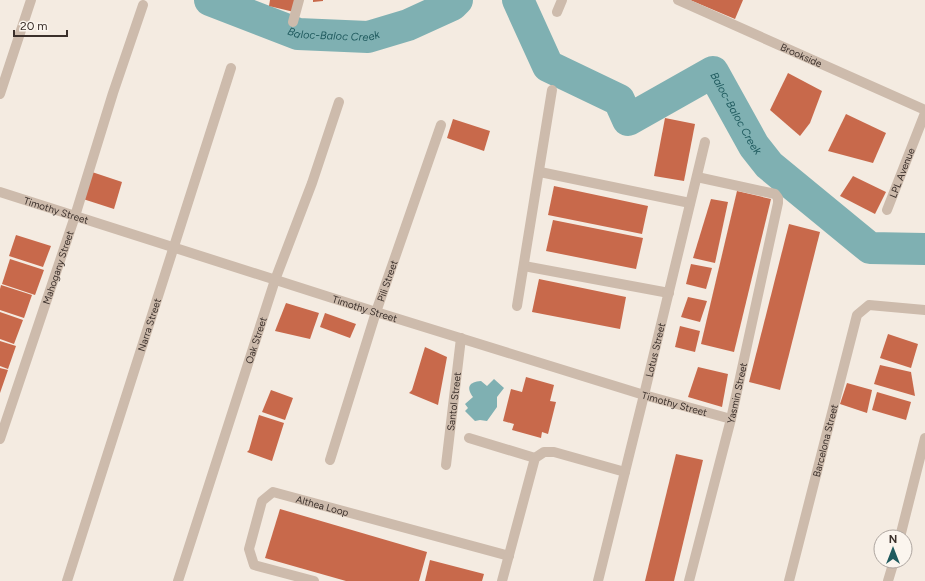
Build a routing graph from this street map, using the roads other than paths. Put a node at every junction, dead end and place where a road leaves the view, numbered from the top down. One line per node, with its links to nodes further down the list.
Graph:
1 (31, 0): 10 (street)
2 (299, 0): 7 (street)
3 (562, 0): 6 (street)
4 (678, 0): 12 (street, Brookside)
5 (143, 5): 21 (street, Mahogany Street)
6 (557, 12)
7 (293, 22)
8 (231, 68): 22 (street, Narra Street)
9 (552, 90): 16 (street)
10 (0, 94)
11 (338, 102): 24 (street, Oak Street)
12 (925, 112): 14 (street, LPL Avenue)
13 (441, 125): 28 (street, Pili Street)
14 (920, 139): 20 (street, LPL Avenue)
15 (705, 142): 17 (street, Lotus Street)
16 (540, 172): 19 (street); 23 (street)
17 (697, 177): 19 (street, Lotus Street); 31 (street, Yasmin Street)
18 (0, 192): 21 (street, Timothy Street)
19 (690, 203): 25 (street, Lotus Street)
20 (887, 210)
21 (75, 216): 22 (street, Timothy Street); 34 (street, Mahogany Street)
22 (173, 248): 24 (street, Timothy Street); 42 (street, Narra Street)
23 (524, 266): 25 (street); 26 (street)
24 (275, 280): 28 (street, Timothy Street); 43 (street, Oak Street)
25 (669, 293): 30 (street, Lotus Street)
26 (517, 306)
27 (925, 310): 48 (street, Barcelona Street)
28 (376, 312): 29 (street, Timothy Street); 36 (street, Pili Street)
29 (461, 338): 30 (street, Timothy Street); 37 (street, Santol Street)
30 (644, 395): 31 (street, Timothy Street); 38 (street, Lotus Street)
31 (731, 419): 47 (street, Yasmin Street)
32 (469, 438): 35 (street)
33 (925, 438): 39 (street)
34 (0, 439)
35 (535, 458): 38 (street); 40 (street)
36 (330, 460)
37 (446, 465)
38 (625, 472): 46 (street, Lotus Street)
39 (902, 529)
40 (509, 556): 44 (street, Althea Loop); 45 (street)
41 (892, 569): 49 (street)
42 (67, 581)
43 (178, 581)
44 (314, 581)
45 (502, 581)
46 (598, 581)
47 (689, 581)
48 (789, 581)
49 (888, 581)

